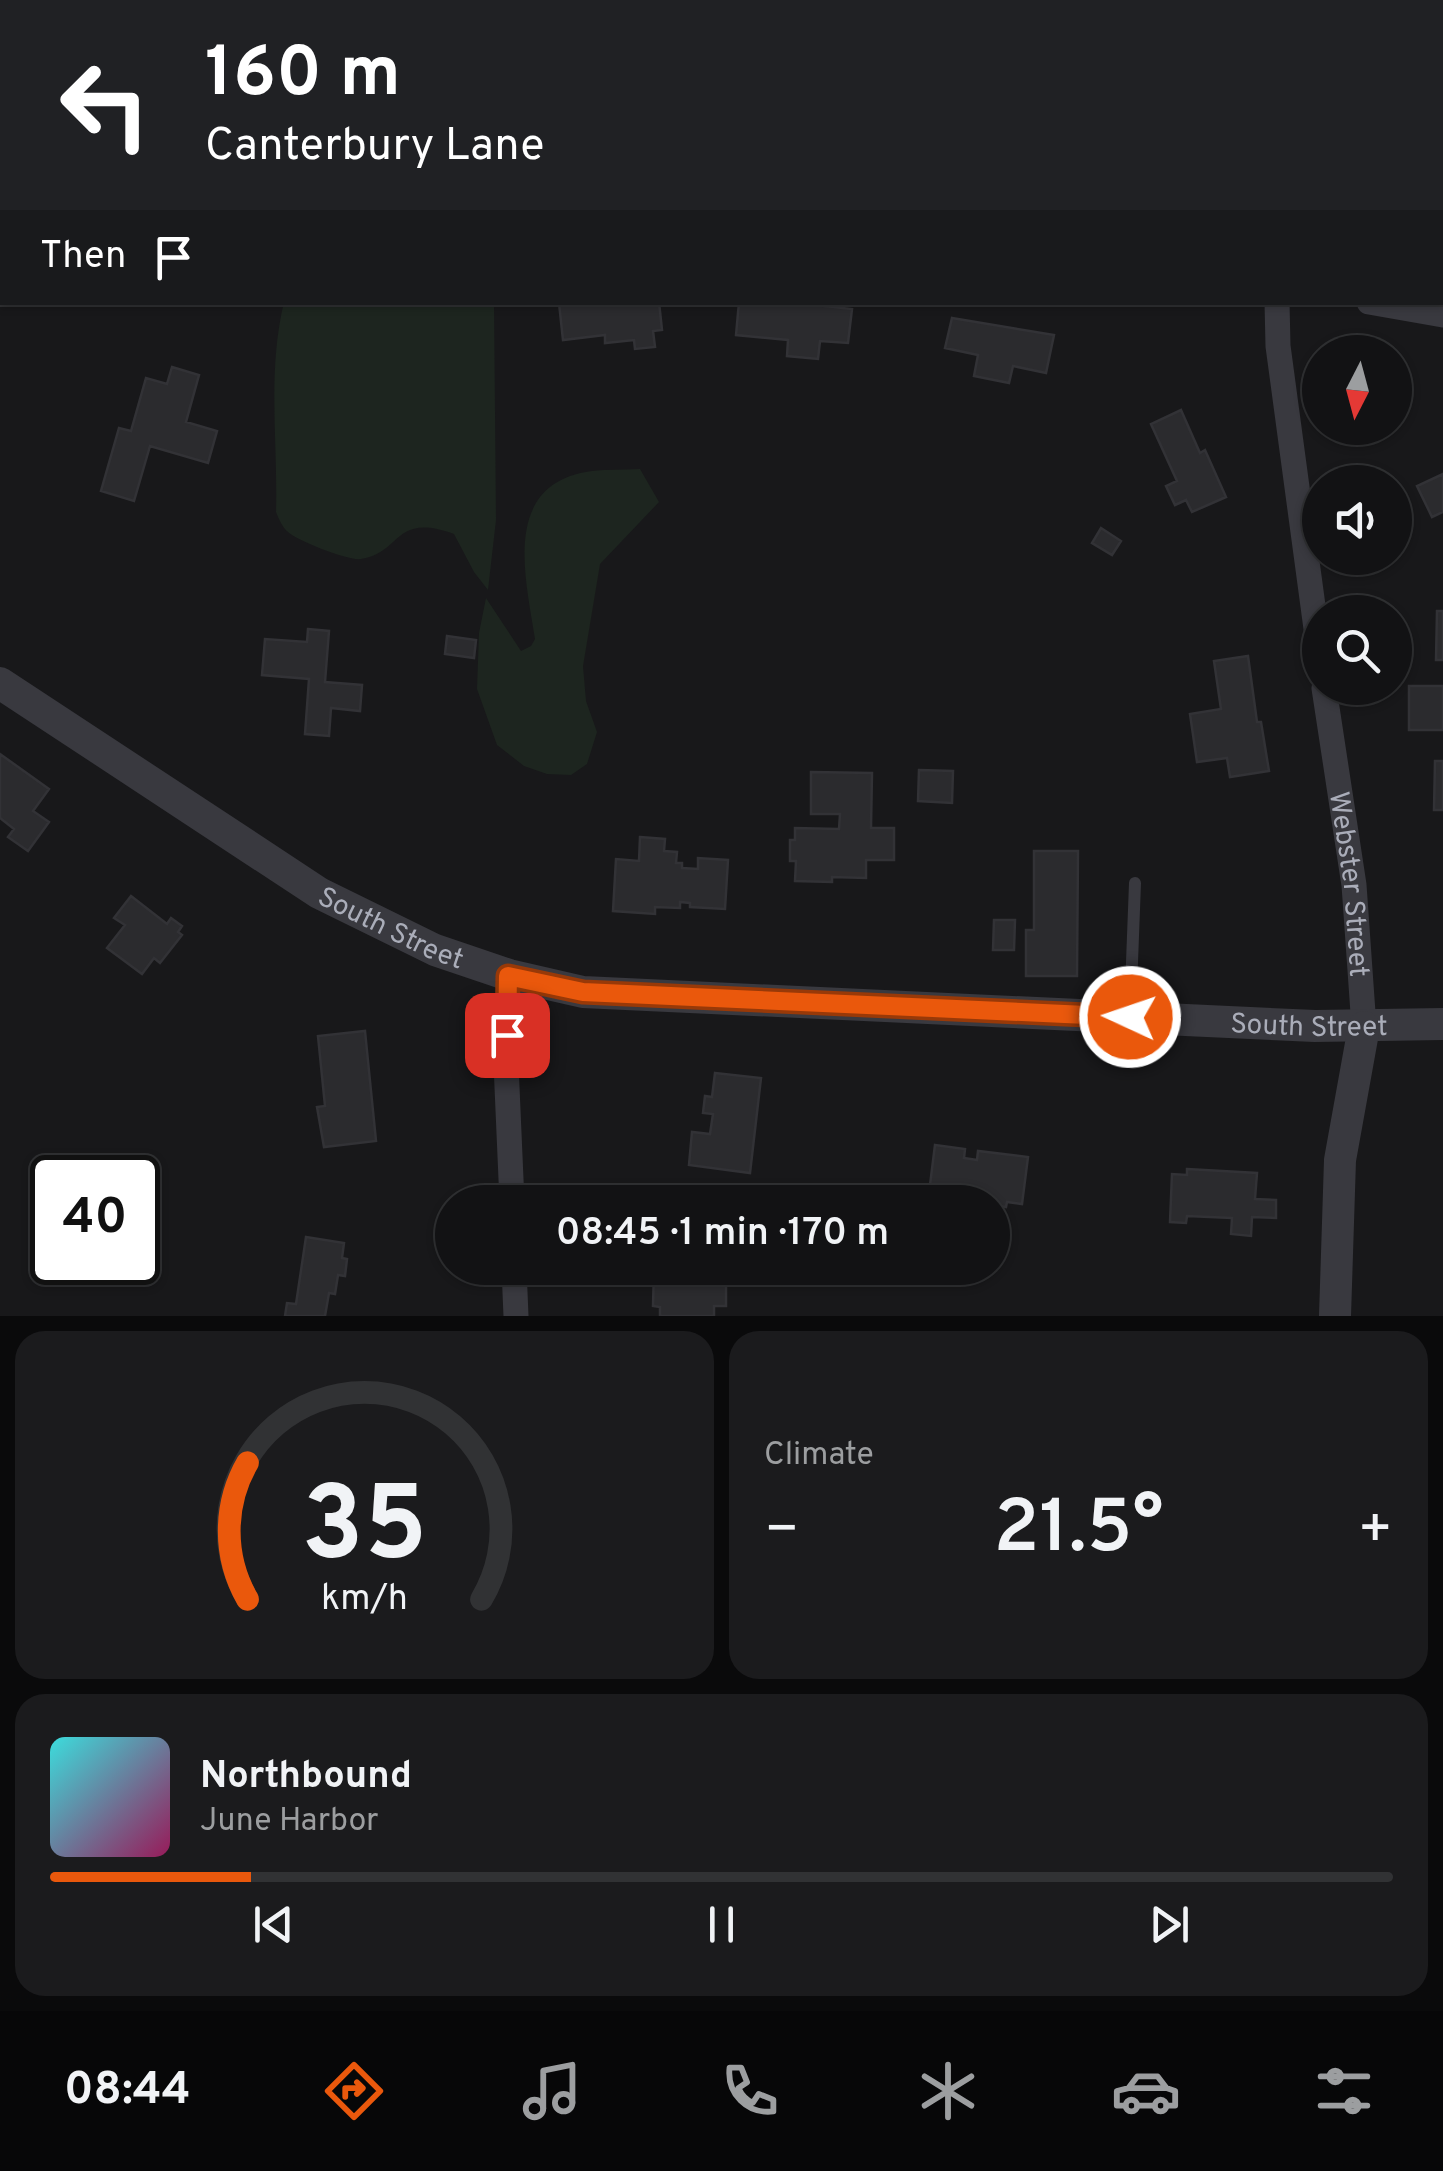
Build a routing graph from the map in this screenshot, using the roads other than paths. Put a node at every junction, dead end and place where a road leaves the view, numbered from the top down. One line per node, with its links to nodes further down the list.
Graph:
1 (1278, 305): 4 (street)
2 (1385, 305): 3 (street)
3 (1443, 316)
4 (1312, 595)
5 (0, 683): 8 (street, South Street)
6 (1327, 705): 11 (street, Webster Street)
7 (1135, 883): 9 (lane)
8 (508, 976): 9 (street, South Street); 12 (street)
9 (1130, 1017): 11 (street, South Street)
10 (1443, 1024): 11 (street, South Street)
11 (1364, 1027): 15 (street, Webster Street)
12 (511, 1185)
13 (515, 1285): 14 (street)
14 (516, 1316)
15 (1336, 1316)

